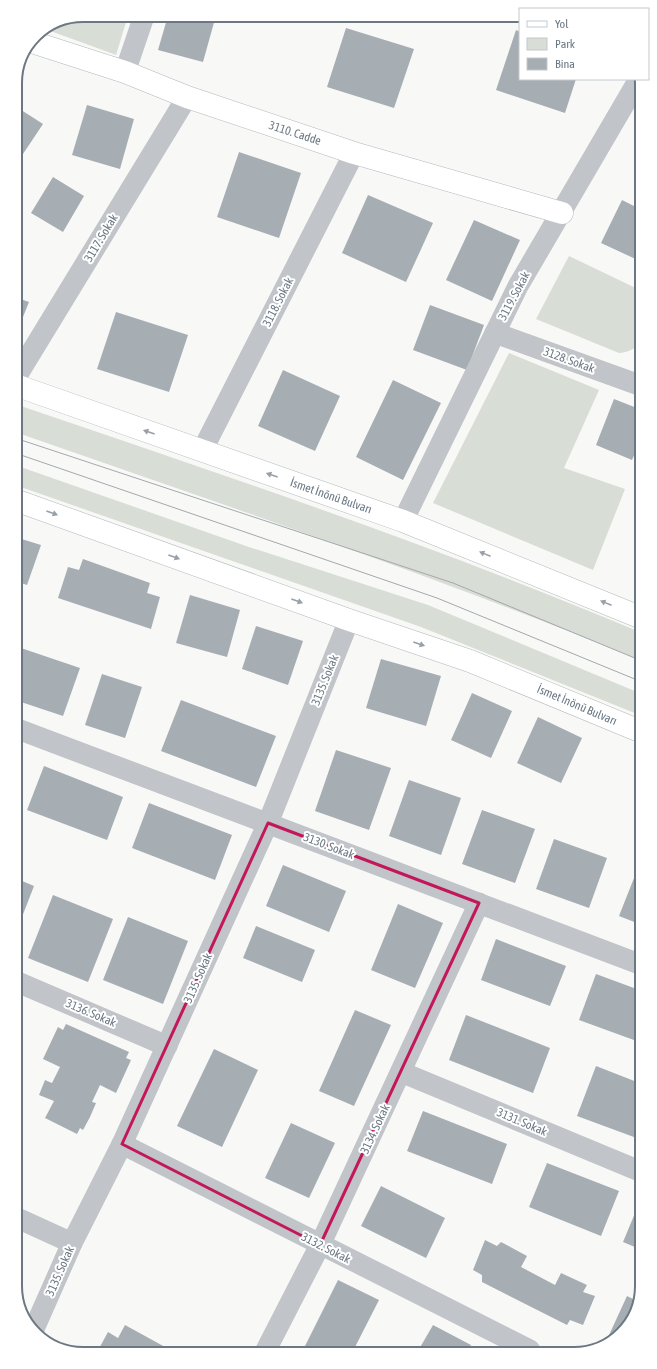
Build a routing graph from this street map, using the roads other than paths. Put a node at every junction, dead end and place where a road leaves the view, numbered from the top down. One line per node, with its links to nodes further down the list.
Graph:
1 (142, 22): 3 (street)
2 (37, 44): 3 (main road, 3110. Cadde)
3 (125, 72): 5 (main road, 3110. Cadde)
4 (635, 86): 7 (street, 3119. Sokak)
5 (187, 97): 6 (main road, 3110. Cadde); 9 (street, 3117. Sokak)
6 (354, 153): 7 (main road, 3110. Cadde); 12 (street, 3118. Sokak)
7 (562, 213): 8 (street, 3119. Sokak)
8 (495, 333): 10 (street, 3128. Sokak); 14 (street, 3119. Sokak)
9 (22, 368)
10 (635, 383)
11 (22, 387): 12 (main road, İsmet İnönü Bulvarı, one-way to 11)
12 (202, 451): 14 (main road, İsmet İnönü Bulvarı, one-way to 12)
13 (22, 503): 16 (main road, İsmet İnönü Bulvarı, one-way to 16)
14 (403, 521): 15 (main road, İsmet İnönü Bulvarı, one-way to 14)
15 (635, 615)
16 (349, 620): 17 (main road, İsmet İnönü Bulvarı, one-way to 17); 19 (street, 3135. Sokak)
17 (635, 729)
18 (22, 731): 19 (street, 3130. Sokak)
19 (268, 823): 20 (street, 3130. Sokak); 23 (street, 3135. Sokak)
20 (479, 903): 21 (street, 3130. Sokak); 24 (street, 3134. Sokak)
21 (635, 962)
22 (22, 984): 23 (street, 3136. Sokak)
23 (167, 1046): 25 (street, 3135. Sokak)
24 (401, 1072): 26 (street, 3131. Sokak); 29 (street, 3134. Sokak)
25 (122, 1144): 28 (street, 3135. Sokak); 29 (street, 3132. Sokak)
26 (635, 1169)
27 (22, 1220): 28 (street)
28 (72, 1243): 30 (street, 3135. Sokak)
29 (320, 1245): 31 (street, 3132. Sokak); 32 (street, 3134. Sokak)
30 (36, 1324)
31 (505, 1344): 33 (street, 3132. Sokak)
32 (268, 1347)
33 (518, 1347)

